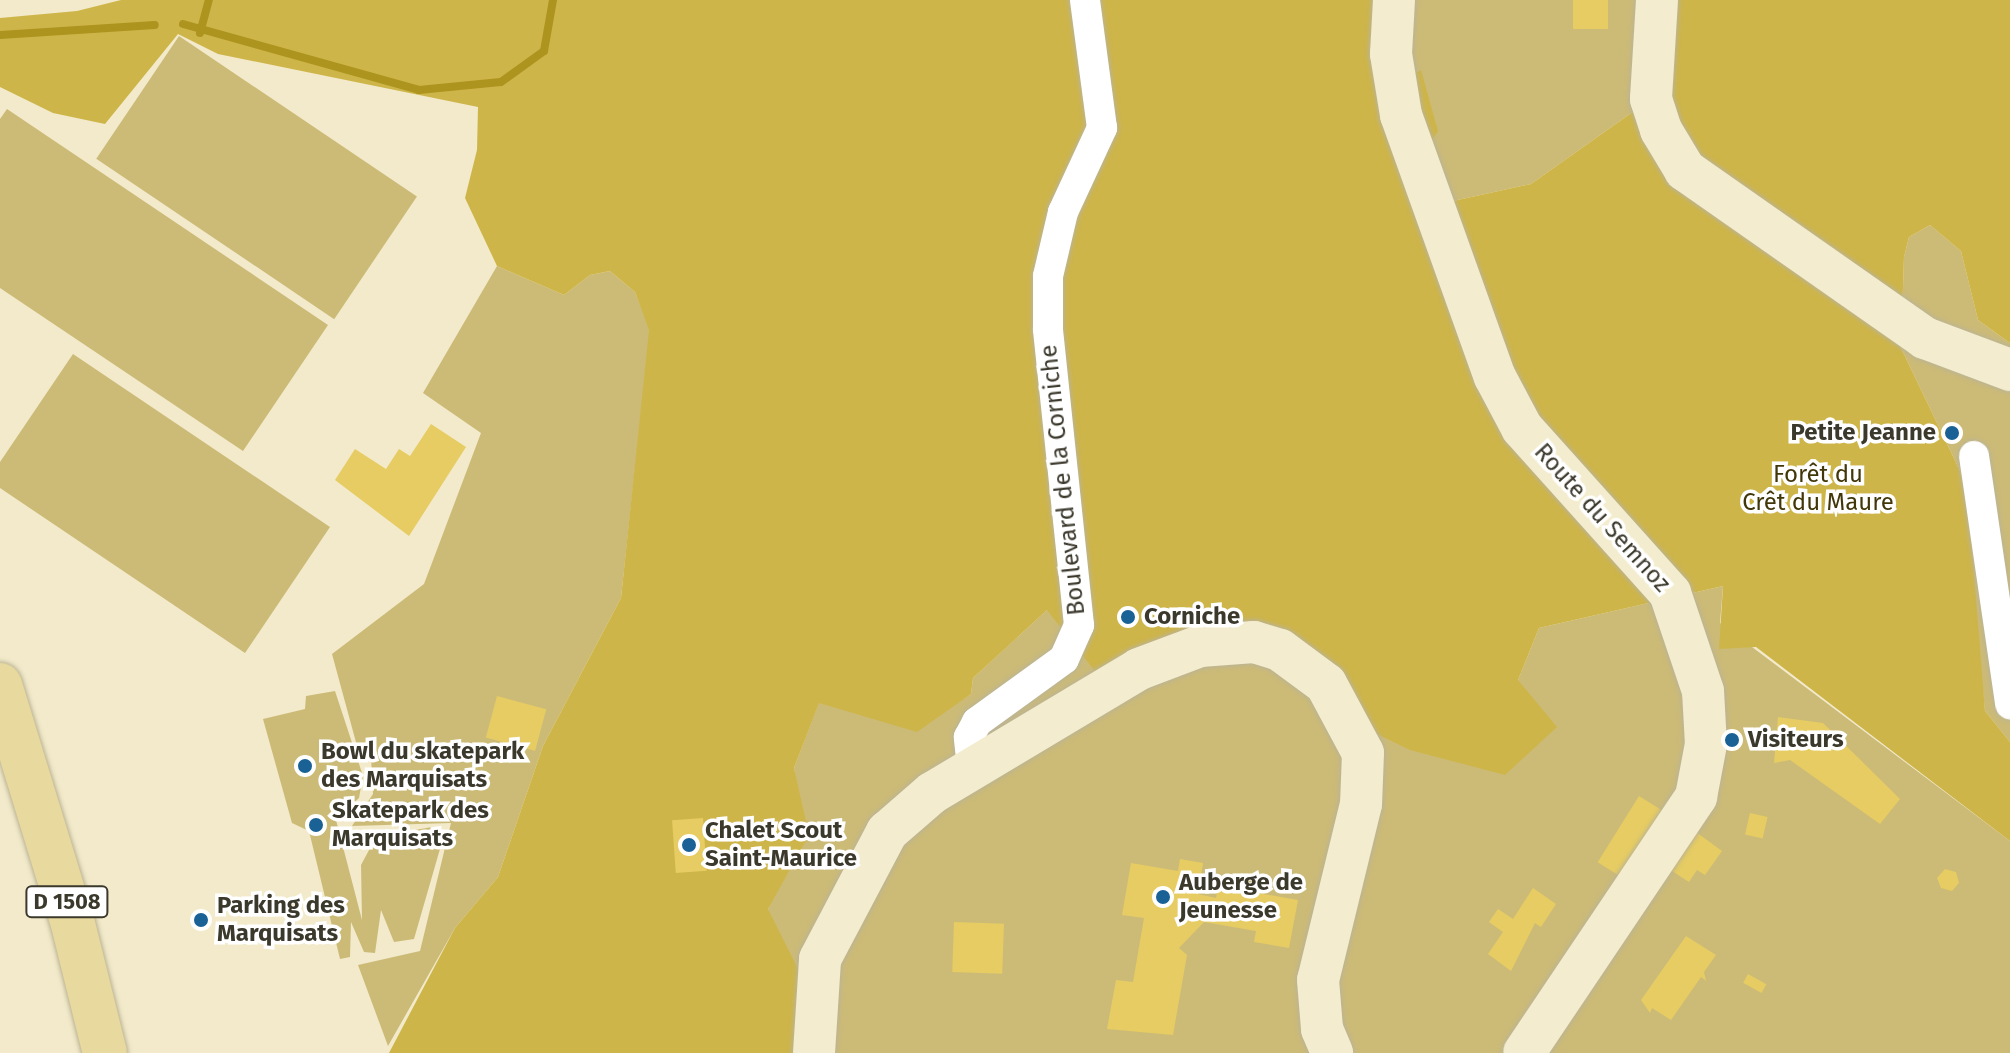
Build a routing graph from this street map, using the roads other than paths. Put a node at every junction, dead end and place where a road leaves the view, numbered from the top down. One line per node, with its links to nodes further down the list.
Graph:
1 (1085, 0): 9 (street, Boulevard de la Corniche)
2 (1394, 0): 14 (main road, Route du Semnoz)
3 (1657, 0): 4 (main road)
4 (2010, 370)
5 (1974, 456): 7 (street)
6 (0, 685): 11 (main road, D 1508)
7 (2010, 704)
8 (0, 753): 10 (main road, D 1508)
9 (972, 768): 12 (main road); 13 (main road)
10 (82, 1053)
11 (105, 1053)
12 (814, 1053)
13 (1332, 1053)
14 (1524, 1053)

